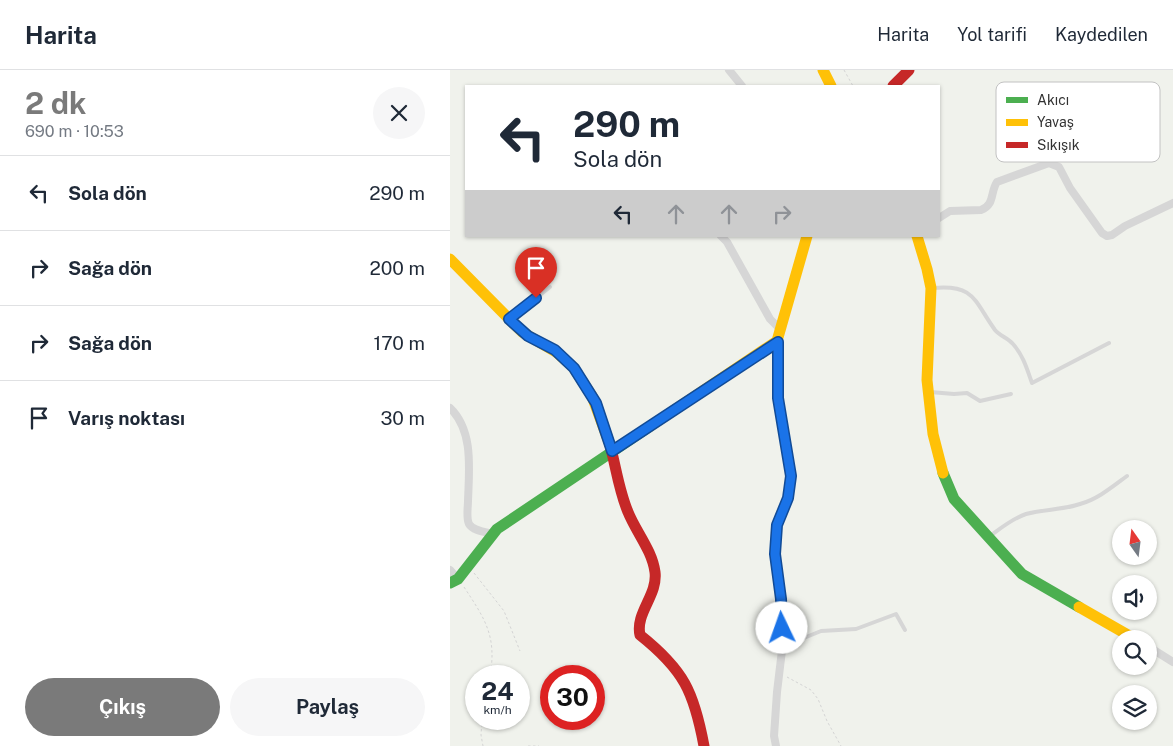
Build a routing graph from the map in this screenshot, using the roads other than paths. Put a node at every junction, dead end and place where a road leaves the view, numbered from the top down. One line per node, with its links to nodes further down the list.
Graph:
1 (729, 70): 4 (street)
2 (823, 70): 5 (street)
3 (909, 70): 6 (street)
4 (741, 85)
5 (830, 85)
6 (894, 85)
7 (1173, 203): 8 (street)
8 (940, 217)
9 (722, 237): 16 (street)
10 (807, 237): 16 (street)
11 (917, 237): 14 (street)
12 (450, 259): 15 (street)
13 (550, 287): 15 (lane)
14 (931, 288): 18 (lane); 19 (street)
15 (509, 319): 22 (street)
16 (781, 330): 17 (street)
17 (778, 342): 22 (street); 29 (street)
18 (1109, 343)
19 (928, 392): 20 (lane); 25 (street)
20 (1011, 394)
21 (450, 408): 24 (street)
22 (612, 451): 24 (street); 32 (street)
23 (1126, 476): 25 (lane)
24 (494, 534): 26 (street)
25 (988, 537): 28 (street)
26 (453, 577)
27 (905, 630): 29 (lane)
28 (1119, 630)
29 (783, 642): 33 (street)
30 (1157, 652): 31 (street)
31 (1173, 662)
32 (704, 746)
33 (776, 746)

